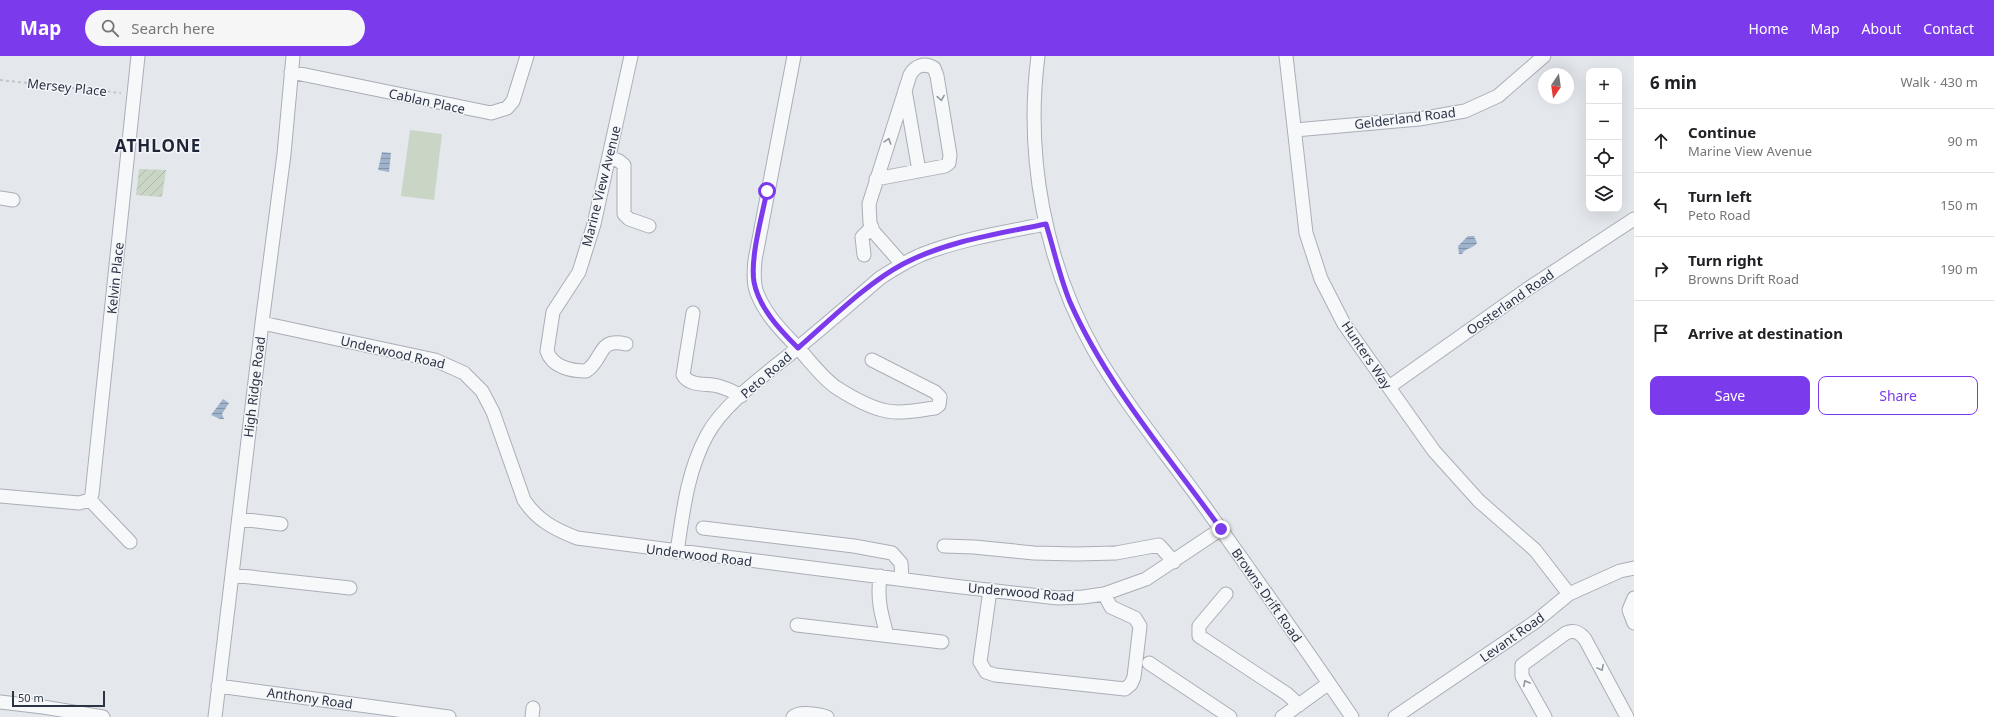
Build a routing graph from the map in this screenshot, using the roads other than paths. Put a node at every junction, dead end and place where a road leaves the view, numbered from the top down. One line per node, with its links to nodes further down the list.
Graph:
1 (138, 56): 29 (street, Kelvin Place)
2 (293, 56): 9 (street, High Ridge Road)
3 (527, 56): 9 (street, Cablan Place)
4 (631, 56): 12 (street, Marine View Avenue)
5 (794, 56): 24 (street)
6 (1038, 56): 16 (street, Browns Drift Road)
7 (1286, 56): 11 (street, Hunters Way)
8 (1544, 56): 11 (street, Gelderland Road)
9 (291, 72): 22 (street, High Ridge Road)
10 (905, 89): 13 (street); 13 (street, one-way to 13); 14 (street, one-way to 10)
11 (1295, 130): 26 (street, Hunters Way)
12 (609, 157): 17 (street); 23 (street, Marine View Avenue)
13 (919, 171): 14 (street)
14 (876, 179): 18 (street)
15 (1634, 219): 26 (street, Oosterland Road)
16 (1046, 224): 20 (street, Peto Road); 33 (street, Browns Drift Road)
17 (649, 226)
18 (872, 227): 19 (street); 20 (street)
19 (864, 255)
20 (902, 264): 24 (street, Peto Road)
21 (692, 313): 27 (street)
22 (262, 323): 30 (street, High Ridge Road); 36 (street, Underwood Road)
23 (626, 344)
24 (798, 348): 25 (street); 27 (street, Peto Road)
25 (872, 360)
26 (1389, 387): 46 (street, Hunters Way)
27 (741, 396): 36 (street, Peto Road)
28 (0, 496): 29 (street)
29 (90, 500): 34 (street)
30 (239, 519): 31 (street); 39 (street, High Ridge Road)
31 (281, 524)
32 (703, 528): 41 (street)
33 (1221, 529): 37 (street, Underwood Road); 53 (street, Browns Drift Road)
34 (130, 542)
35 (944, 546): 37 (street)
36 (677, 552): 40 (street, Underwood Road)
37 (1174, 562): 44 (street, Underwood Road)
38 (1634, 568): 46 (street, Levant Road)
39 (232, 575): 42 (street); 54 (street, High Ridge Road)
40 (880, 576): 41 (street, Underwood Road); 50 (street)
41 (902, 579): 43 (street, Underwood Road)
42 (350, 588)
43 (990, 590): 44 (street, Underwood Road); 44 (street)
44 (1104, 594)
45 (1226, 594): 56 (street)
46 (1569, 594): 65 (street, Levant Road)
47 (1634, 598): 48 (street)
48 (1634, 623)
49 (797, 625): 50 (street)
50 (887, 635): 51 (street)
51 (942, 642)
52 (1150, 664): 62 (street)
53 (1329, 683): 56 (street); 64 (street, Browns Drift Road)
54 (218, 686): 58 (street, High Ridge Road); 59 (street, Anthony Road)
55 (0, 702): 57 (street)
56 (1299, 705): 63 (street)
57 (103, 717)
58 (215, 717)
59 (448, 717)
60 (793, 717): 61 (street)
61 (827, 717)
62 (1230, 717)
63 (1282, 717)
64 (1352, 717)
65 (1394, 717)
66 (1545, 717): 67 (street, one-way to 67)
67 (1627, 717)

